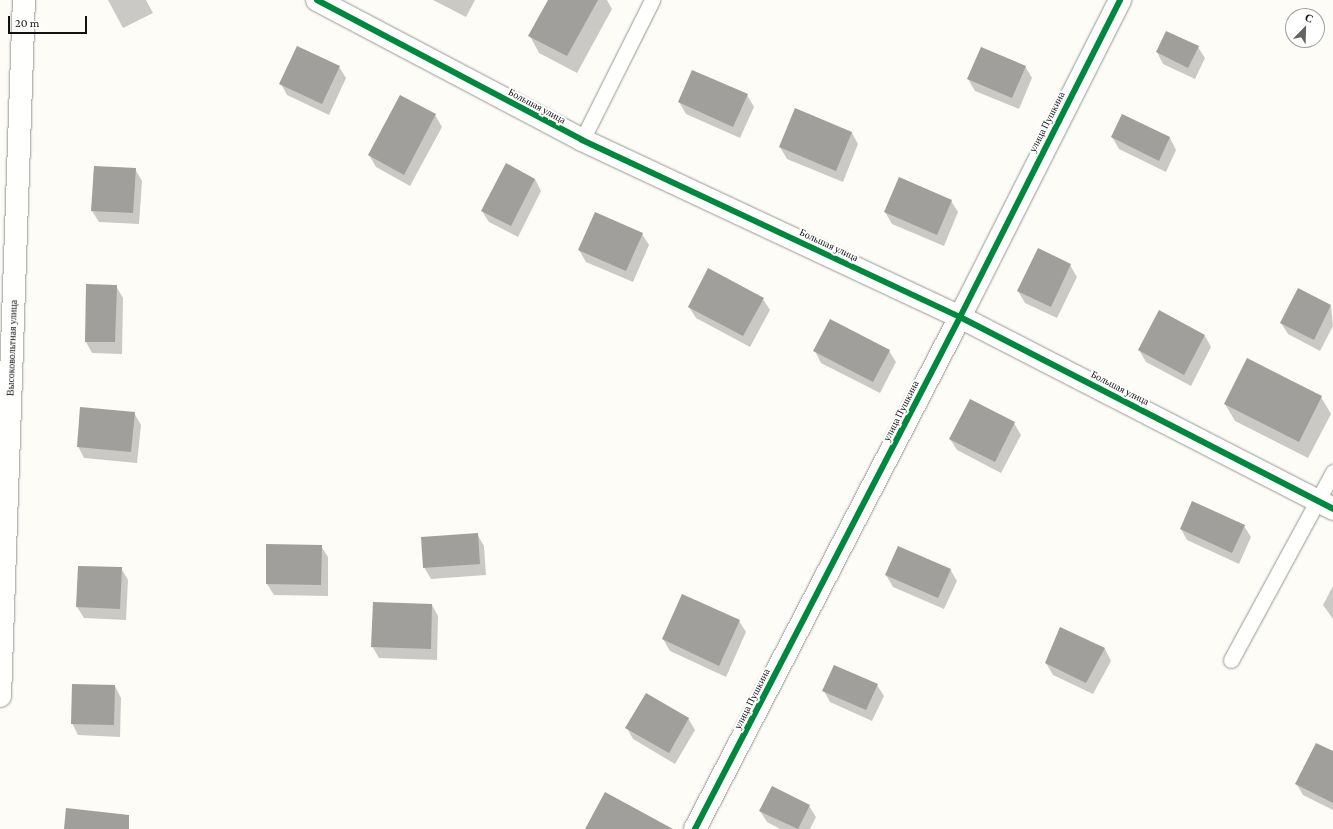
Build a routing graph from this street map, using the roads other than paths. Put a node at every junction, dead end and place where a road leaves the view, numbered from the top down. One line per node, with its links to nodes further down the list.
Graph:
1 (24, 0): 10 (street, Высоковольтная улица)
2 (317, 0): 5 (street, Большая улица)
3 (652, 0): 5 (lane)
4 (1120, 0): 6 (street, улица Пушкина)
5 (582, 140): 6 (street, Большая улица)
6 (960, 317): 8 (street, Большая улица); 11 (street, улица Пушкина)
7 (1333, 472): 8 (lane)
8 (1326, 505): 9 (lane)
9 (1231, 660)
10 (0, 696)
11 (695, 829)

